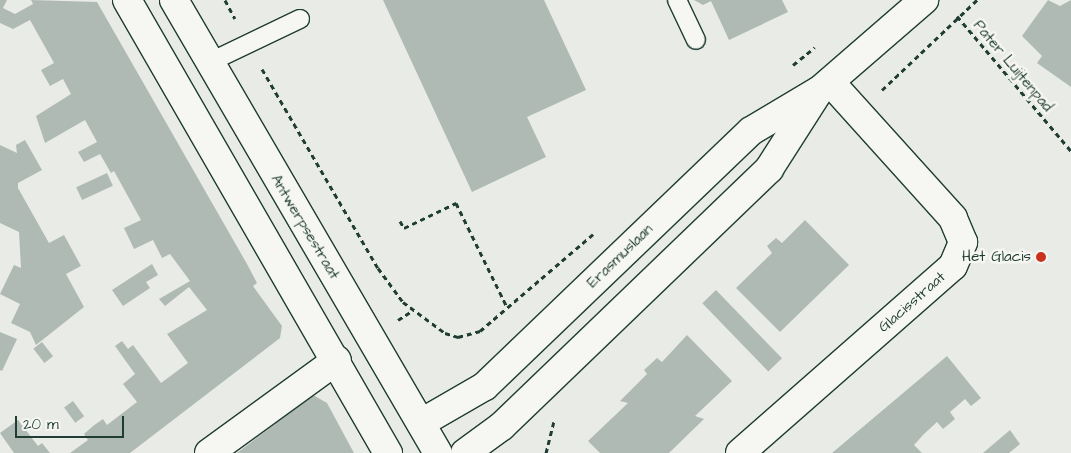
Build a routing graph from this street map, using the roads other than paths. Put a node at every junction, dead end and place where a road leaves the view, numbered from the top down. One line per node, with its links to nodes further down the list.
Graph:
1 (127, 0): 9 (main road)
2 (174, 0): 7 (main road, Antwerpsestraat)
3 (677, 0): 6 (lane)
4 (924, 0): 8 (main road, Erasmuslaan)
5 (300, 19): 7 (lane)
6 (696, 40)
7 (208, 63): 10 (main road, Antwerpsestraat)
8 (825, 86): 10 (main road, Erasmuslaan); 14 (main road, Erasmuslaan); 15 (main road, Glacisstraat)
9 (337, 360): 11 (main road); 12 (main road)
10 (421, 423): 13 (main road, Antwerpsestraat)
11 (209, 453)
12 (388, 453)
13 (438, 453)
14 (465, 453)
15 (740, 453)

